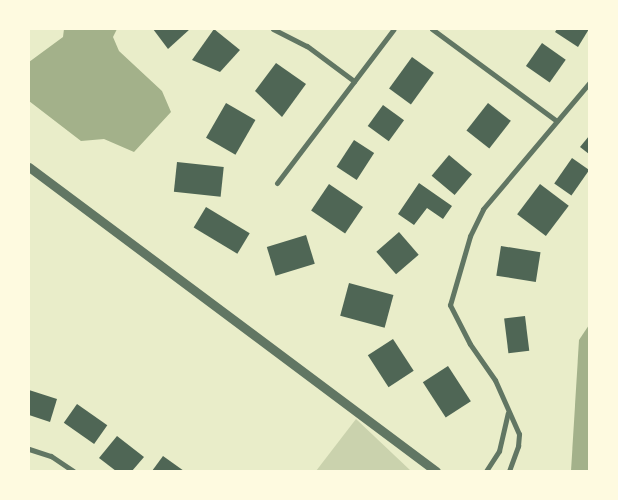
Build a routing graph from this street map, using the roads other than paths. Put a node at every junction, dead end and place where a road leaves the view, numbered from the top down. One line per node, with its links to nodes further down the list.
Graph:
1 (273, 29): 4 (street)
2 (394, 29): 4 (street)
3 (432, 29): 6 (street)
4 (354, 81): 8 (street)
5 (589, 83): 6 (street)
6 (557, 121): 9 (street)
7 (29, 167): 12 (street)
8 (277, 182)
9 (508, 412): 13 (street); 14 (street)
10 (29, 449): 11 (street)
11 (73, 471)
12 (436, 471)
13 (486, 471)
14 (509, 471)

